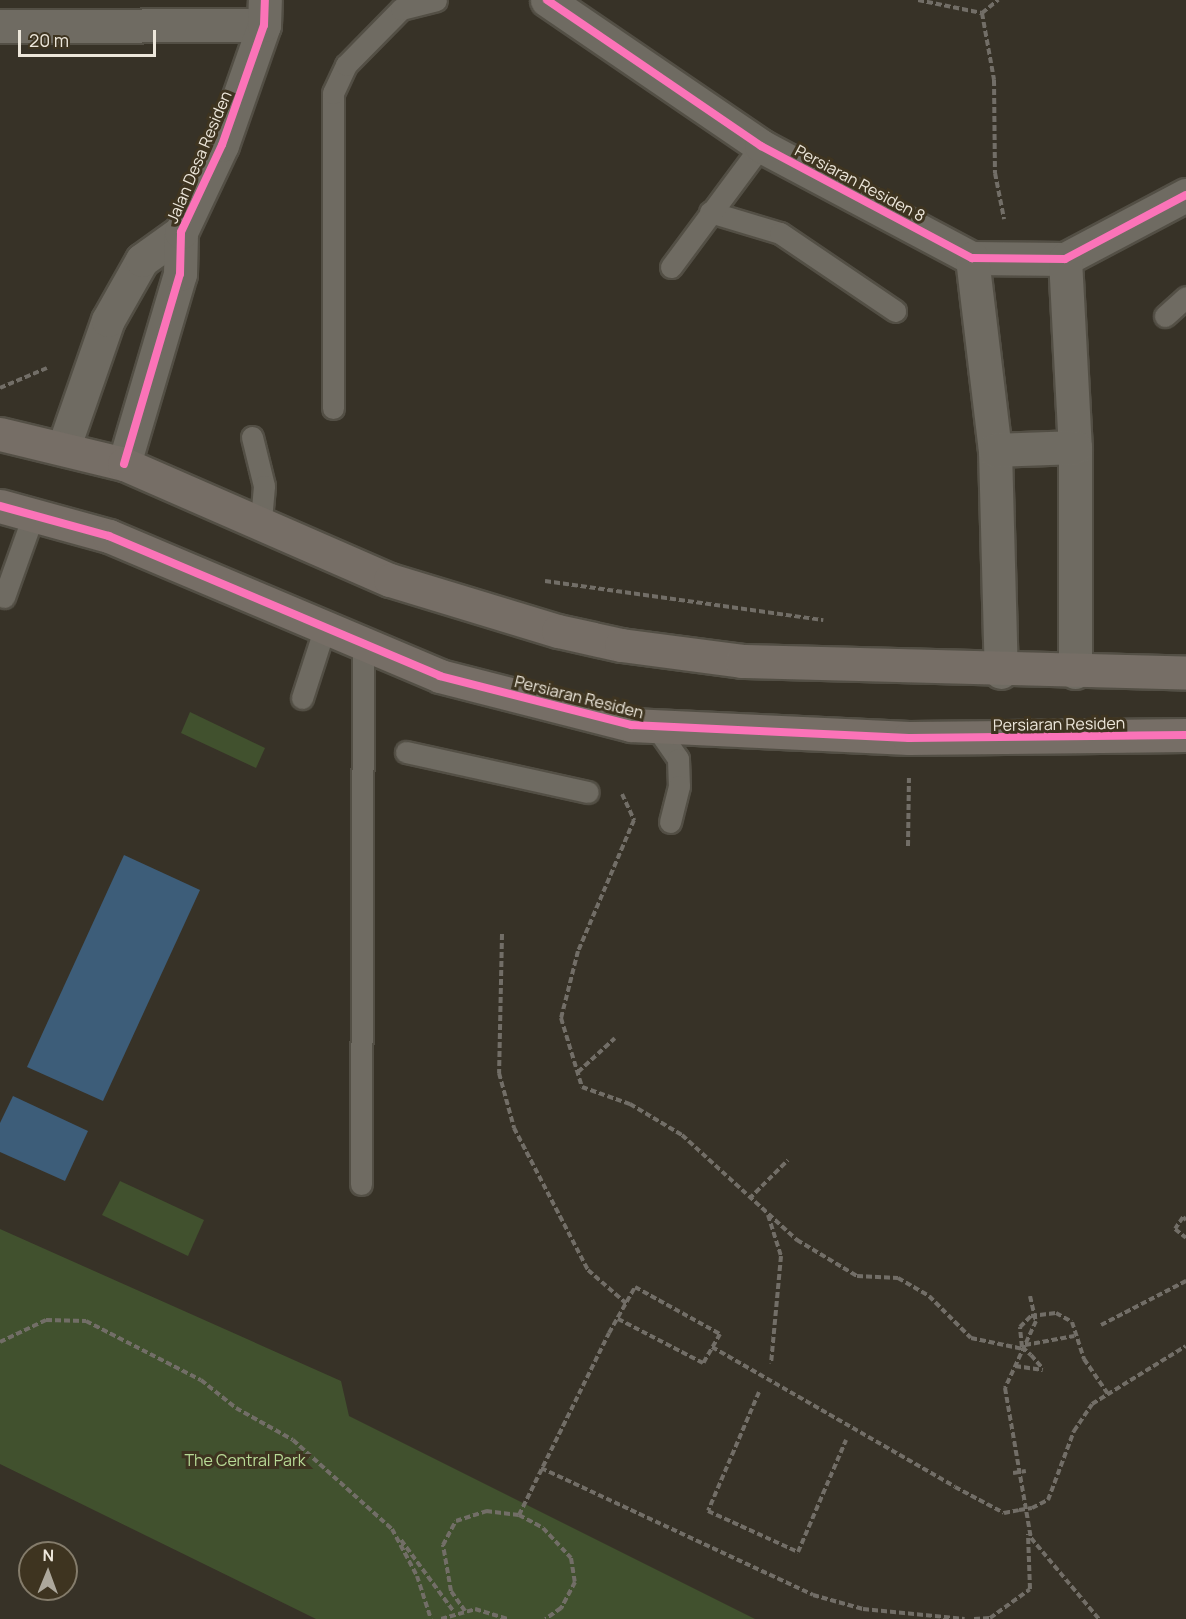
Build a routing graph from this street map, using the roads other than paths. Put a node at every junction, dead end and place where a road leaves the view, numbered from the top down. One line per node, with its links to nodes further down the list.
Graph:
1 (436, 0): 15 (lane)
2 (547, 0): 5 (street, Persiaran Residen 8)
3 (265, 13): 4 (street); 8 (street, Jalan Desa Residen)
4 (0, 26)
5 (762, 146): 7 (lane); 9 (street, Persiaran Residen 8)
6 (1186, 195): 10 (street, Persiaran Residen 8)
7 (710, 212): 11 (lane); 13 (lane)
8 (181, 232): 18 (street, Jalan Desa Residen); 21 (street, Jalan Desa Residen)
9 (972, 258): 10 (street, Persiaran Residen 8); 20 (street)
10 (1065, 259): 19 (street)
11 (671, 267)
12 (1186, 297): 14 (lane)
13 (895, 311)
14 (1165, 316)
15 (333, 408)
16 (0, 434): 18 (street)
17 (252, 437): 24 (lane)
18 (64, 446): 21 (street)
19 (1075, 447): 20 (street); 29 (street)
20 (995, 450): 28 (street)
21 (124, 464): 24 (street)
22 (0, 506): 23 (street, Persiaran Residen)
23 (34, 513): 25 (lane); 26 (street, Persiaran Residen)
24 (261, 521): 28 (street)
25 (4, 597)
26 (325, 627): 27 (street, Persiaran Residen); 31 (lane)
27 (363, 643): 32 (street, Persiaran Residen); 37 (lane)
28 (1000, 672): 29 (street)
29 (1075, 672): 30 (street)
30 (1186, 673)
31 (302, 698)
32 (658, 730): 33 (street, Persiaran Residen); 36 (lane)
33 (1186, 735)
34 (406, 752): 35 (lane)
35 (588, 792)
36 (670, 822)
37 (361, 1184)

